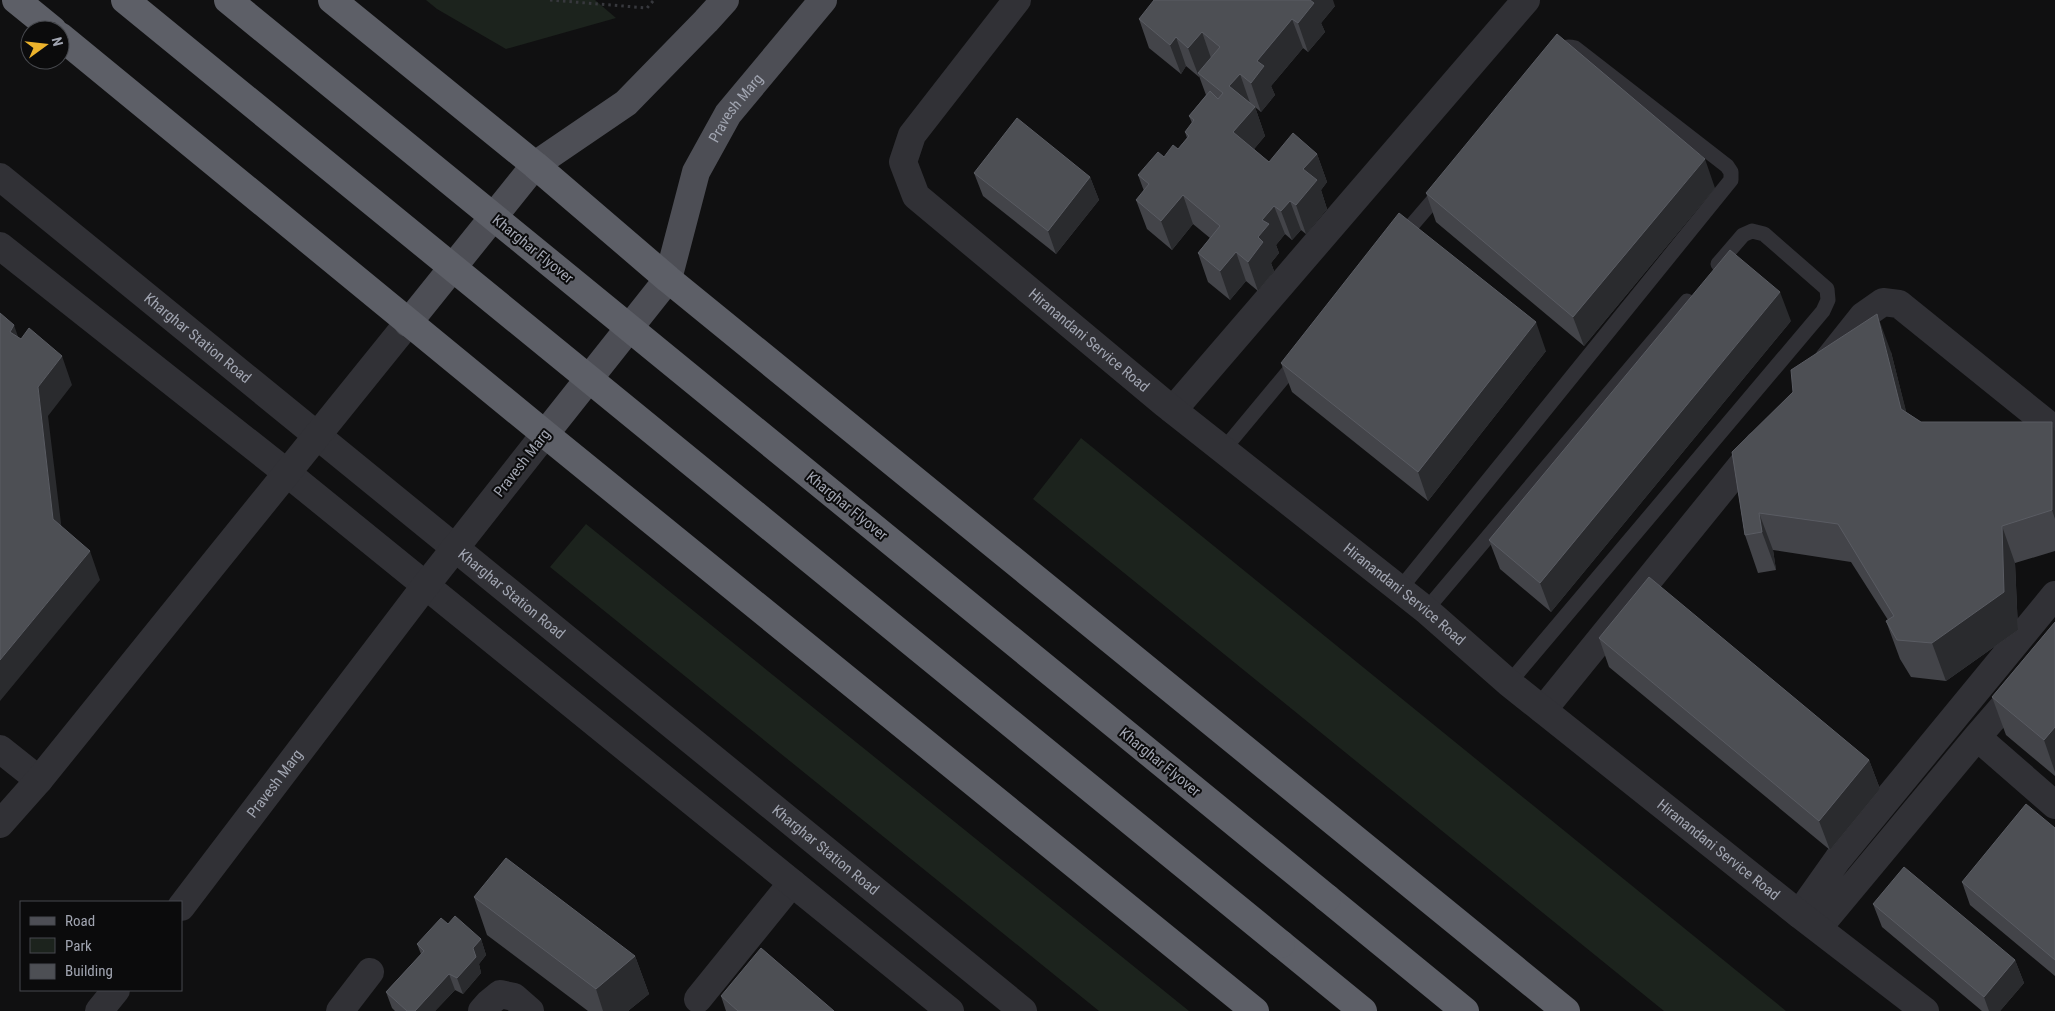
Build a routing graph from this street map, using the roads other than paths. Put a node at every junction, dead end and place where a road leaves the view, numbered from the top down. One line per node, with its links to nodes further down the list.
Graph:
1 (16, 0): 9 (highway)
2 (125, 0): 56 (highway, bridge)
3 (228, 0): 57 (highway, Kharghar Flyover, bridge)
4 (332, 0): 12 (highway)
5 (725, 0): 12 (main road)
6 (823, 0): 18 (main road, Pravesh Marg)
7 (1017, 0): 23 (street, Hiranandani Service Road)
8 (1526, 0): 23 (street)
9 (41, 20)
10 (70, 44): 20 (highway)
11 (1547, 65): 32 (lane)
12 (535, 166): 18 (highway); 20 (main road)
13 (0, 177): 27 (street, Kharghar Station Road)
14 (1451, 179): 16 (lane)
15 (0, 246): 29 (street)
16 (1393, 247)
17 (1710, 274): 36 (lane)
18 (668, 279): 26 (main road, Pravesh Marg); 58 (highway)
19 (1698, 289): 34 (lane)
20 (408, 323): 26 (highway); 27 (street)
21 (1310, 346): 28 (lane)
22 (1813, 378): 25 (street)
23 (1173, 410): 28 (street, Hiranandani Service Road)
24 (1776, 424): 37 (street)
25 (2055, 430)
26 (544, 434): 30 (street, Pravesh Marg); 55 (highway)
27 (318, 435): 29 (street); 30 (street, Kharghar Station Road)
28 (1224, 449): 32 (street, Hiranandani Service Road)
29 (287, 473): 31 (street); 40 (street)
30 (456, 547): 31 (street, Pravesh Marg); 54 (street, Kharghar Station Road)
31 (426, 585): 43 (street); 44 (street, Pravesh Marg)
32 (1400, 589): 34 (street, Hiranandani Service Road)
33 (2055, 595): 45 (street)
34 (1426, 610): 36 (street, Hiranandani Service Road)
35 (2055, 647): 38 (street)
36 (1510, 683): 37 (street, Hiranandani Service Road)
37 (1544, 710): 45 (street, Hiranandani Service Road)
38 (1977, 737): 41 (street); 45 (street)
39 (0, 749): 40 (street)
40 (39, 780): 42 (street)
41 (2053, 800)
42 (0, 824)
43 (792, 883): 48 (street); 53 (street)
44 (182, 906)
45 (1809, 921): 59 (street, Hiranandani Service Road)
46 (370, 972): 50 (street)
47 (115, 991): 49 (street)
48 (698, 999)
49 (99, 1011)
50 (340, 1011)
51 (482, 1011): 52 (street)
52 (530, 1011)
53 (950, 1011)
54 (1023, 1011)
55 (1256, 1011)
56 (1363, 1011)
57 (1465, 1011)
58 (1566, 1011)
59 (1925, 1011)

